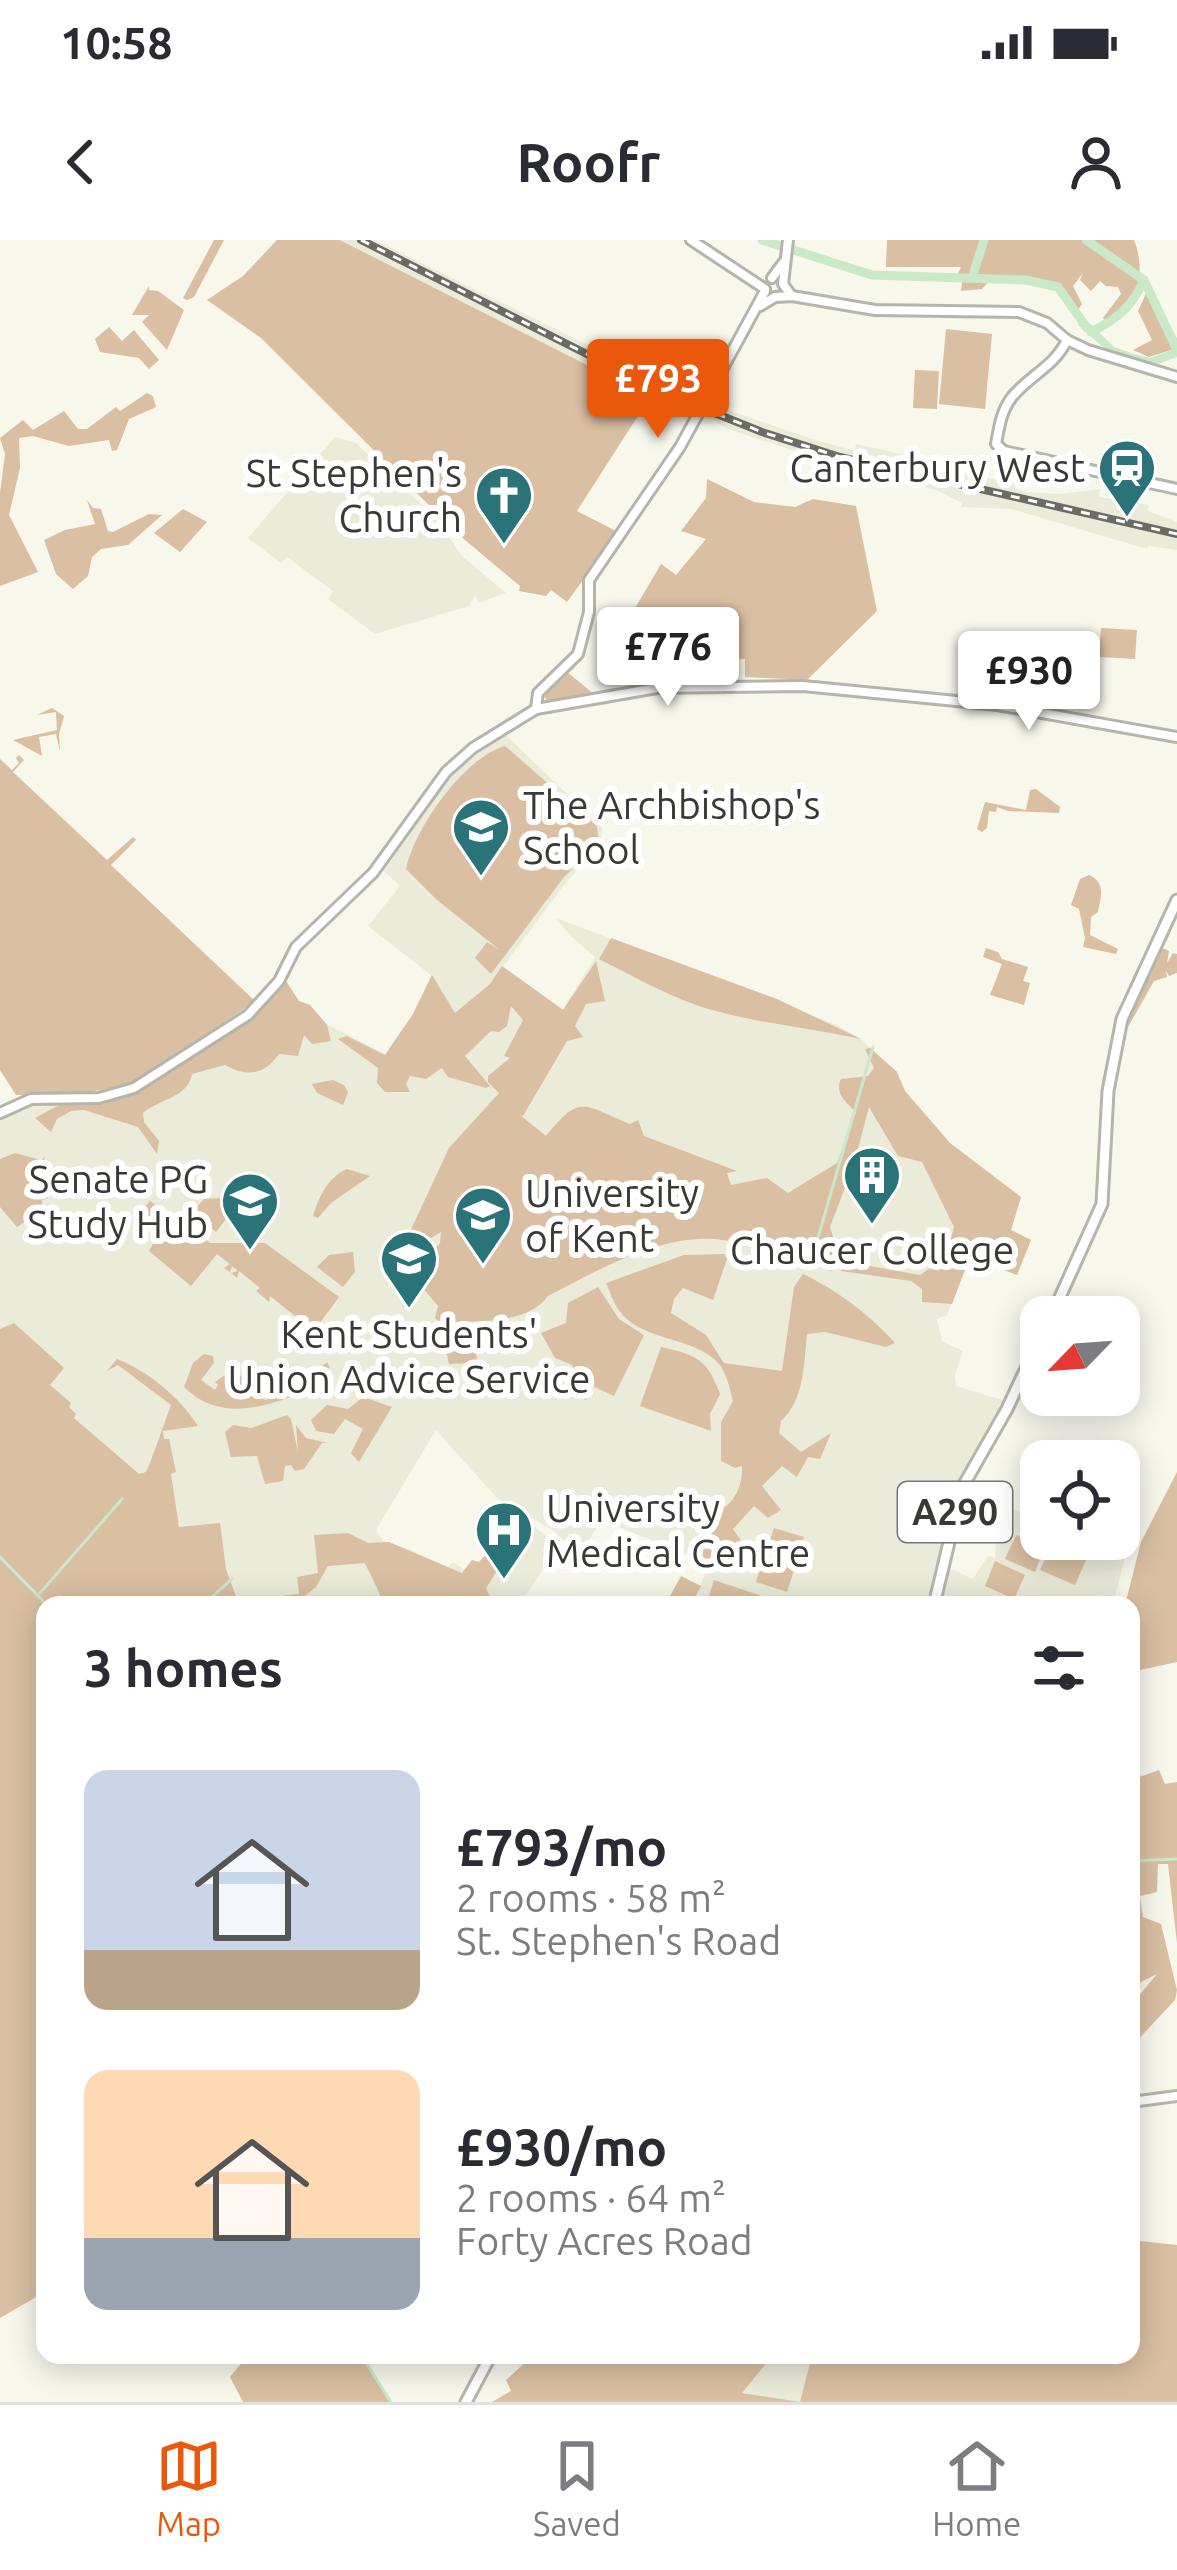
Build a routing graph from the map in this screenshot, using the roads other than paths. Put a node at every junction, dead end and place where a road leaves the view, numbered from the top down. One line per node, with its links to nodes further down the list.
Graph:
1 (691, 240): 3 (street)
2 (787, 249): 4 (street); 5 (street)
3 (749, 275): 4 (street); 6 (street)
4 (771, 278): 5 (street); 6 (street)
5 (783, 285): 7 (street); 8 (street)
6 (765, 290): 7 (street); 9 (street)
7 (776, 296): 8 (street); 9 (street)
8 (792, 296): 10 (street)
9 (759, 306): 13 (street)
10 (1067, 340): 11 (street); 12 (street)
11 (1177, 377)
12 (1177, 489)
13 (536, 710): 14 (street); 16 (street)
14 (1177, 737)
15 (1177, 900): 17 (main road)
16 (0, 1113)
17 (1061, 1296)
18 (1020, 1381): 19 (main road, A290)
19 (936, 1596)
20 (1177, 2096): 21 (street)
21 (1140, 2101)
22 (486, 2364): 23 (main road)
23 (466, 2402)

